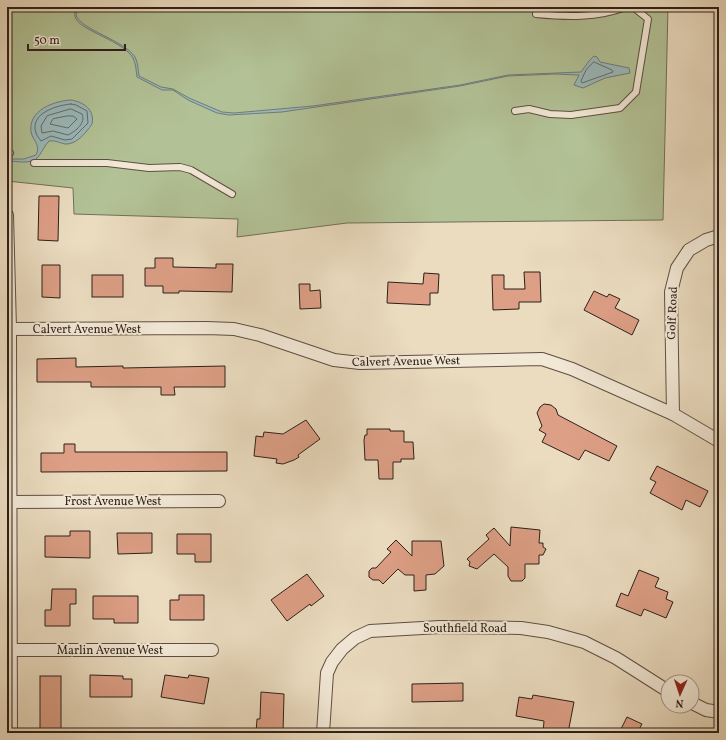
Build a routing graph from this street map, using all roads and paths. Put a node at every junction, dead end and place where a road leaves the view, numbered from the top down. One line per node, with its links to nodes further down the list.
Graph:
1 (626, 7): 3 (lane)
2 (633, 7): 4 (lane)
3 (536, 14)
4 (515, 111)
5 (34, 164): 6 (lane)
6 (232, 194)
7 (7, 215): 9 (street)
8 (719, 236): 10 (street, Golf Road)
9 (9, 329): 10 (street, Calvert Avenue West); 13 (street)
10 (673, 414): 11 (street, Calvert Avenue West)
11 (719, 441)
12 (219, 501): 13 (street, Frost Avenue West)
13 (8, 502): 14 (street)
14 (9, 650): 15 (street, Marlin Avenue West); 19 (street)
15 (212, 650)
16 (660, 686): 20 (street, Southfield Road)
17 (700, 707): 18 (street)
18 (719, 712)
19 (11, 733)
20 (323, 733)

